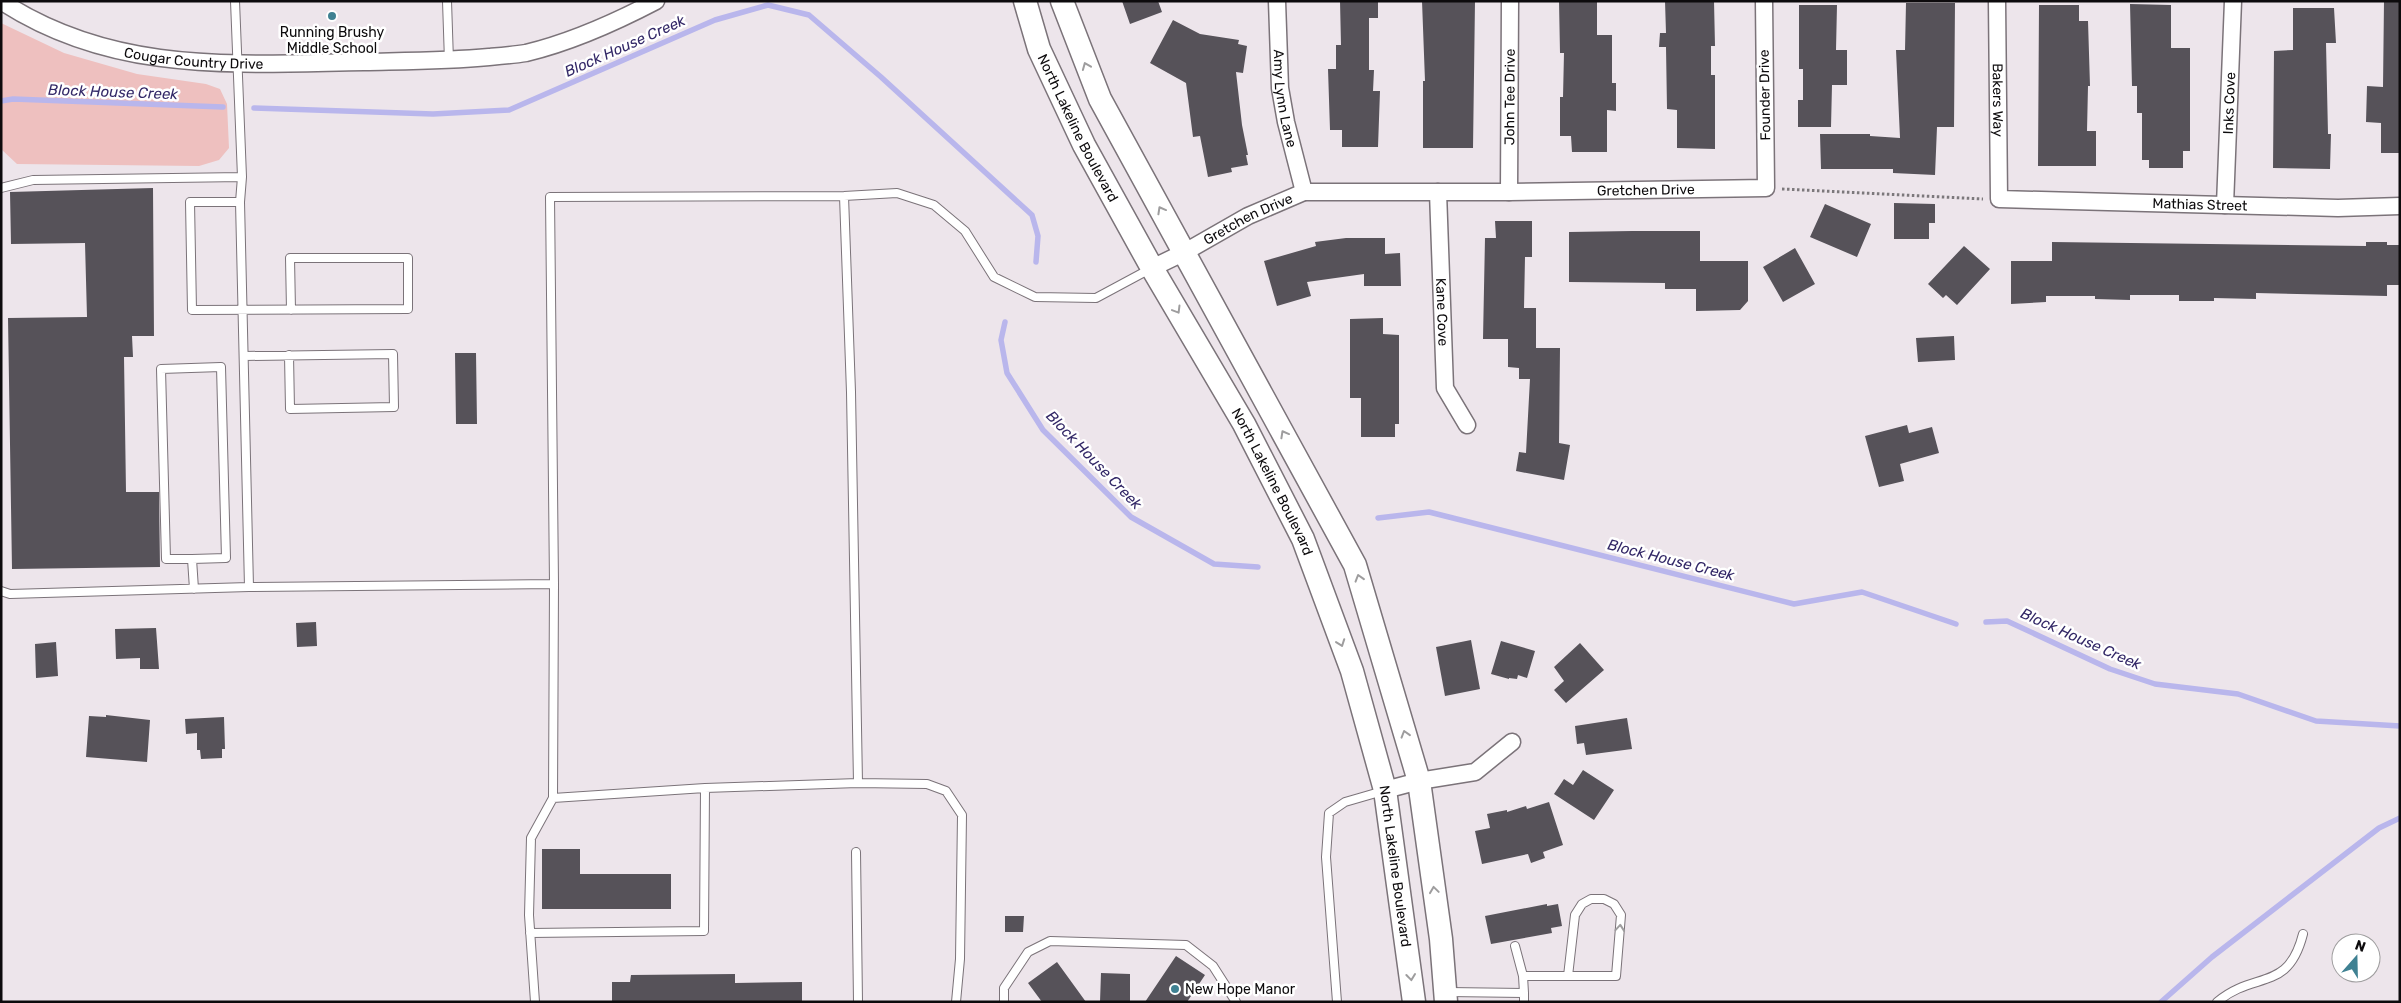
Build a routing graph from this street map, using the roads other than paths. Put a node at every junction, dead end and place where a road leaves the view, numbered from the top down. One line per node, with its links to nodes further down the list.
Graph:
1 (1, 1): 13 (street, Cougar Country Drive)
2 (235, 1): 13 (lane)
3 (447, 1): 12 (lane)
4 (656, 1): 12 (street, Cougar Country Drive)
5 (1025, 1): 26 (main road, North Lakeline Boulevard)
6 (1062, 1): 25 (main road, one-way to 6)
7 (1277, 1): 17 (street, Amy Lynn Lane)
8 (1510, 1): 19 (street, John Tee Drive)
9 (1764, 1): 16 (street, Founder Drive)
10 (1997, 1): 21 (street, Bakers Way)
11 (2233, 1): 23 (street, Inks Cove)
12 (449, 61): 13 (street, Cougar Country Drive)
13 (236, 65): 14 (lane)
14 (242, 177): 15 (lane); 22 (lane)
15 (1, 188)
16 (1766, 188): 19 (street, Gretchen Drive)
17 (1304, 192): 18 (street, Gretchen Drive); 25 (street, Gretchen Drive)
18 (1438, 192): 19 (street, Gretchen Drive); 31 (street, Kane Cove)
19 (1509, 192)
20 (844, 196): 26 (lane, Gretchen Drive); 33 (lane, Gretchen Drive); 39 (lane)
21 (1999, 200): 23 (street, Mathias Street)
22 (240, 202): 27 (lane); 27 (lane)
23 (2225, 205): 24 (street, Mathias Street)
24 (2400, 206)
25 (1185, 252): 26 (street, Gretchen Drive); 38 (main road, one-way to 25)
26 (1152, 268): 41 (main road, North Lakeline Boulevard, one-way to 41)
27 (244, 310): 28 (lane); 30 (lane)
28 (291, 310): 28 (lane)
29 (289, 355): 29 (lane); 30 (lane)
30 (245, 356): 34 (lane)
31 (1467, 425)
32 (192, 558): 32 (lane); 35 (lane)
33 (554, 584): 34 (lane); 42 (lane)
34 (249, 587): 35 (lane)
35 (194, 589): 36 (lane)
36 (1, 591)
37 (1512, 742): 38 (street)
38 (1419, 781): 41 (street); 49 (main road, one-way to 38)
39 (858, 784): 40 (lane); 53 (lane)
40 (705, 788): 42 (lane); 44 (lane)
41 (1385, 790): 56 (lane); 57 (main road, North Lakeline Boulevard, one-way to 57)
42 (553, 798): 44 (lane)
43 (856, 852): 52 (lane)
44 (530, 933): 51 (lane)
45 (2304, 934): 58 (lane)
46 (1515, 946): 47 (lane)
47 (1523, 976): 48 (lane); 50 (lane)
48 (1568, 976): 48 (lane, one-way to 48)
49 (1446, 997): 50 (lane)
50 (1524, 998)
51 (535, 1002)
52 (858, 1002)
53 (956, 1002)
54 (1004, 1002): 55 (lane)
55 (1236, 1002)
56 (1337, 1002)
57 (1414, 1002)
58 (2217, 1002)

